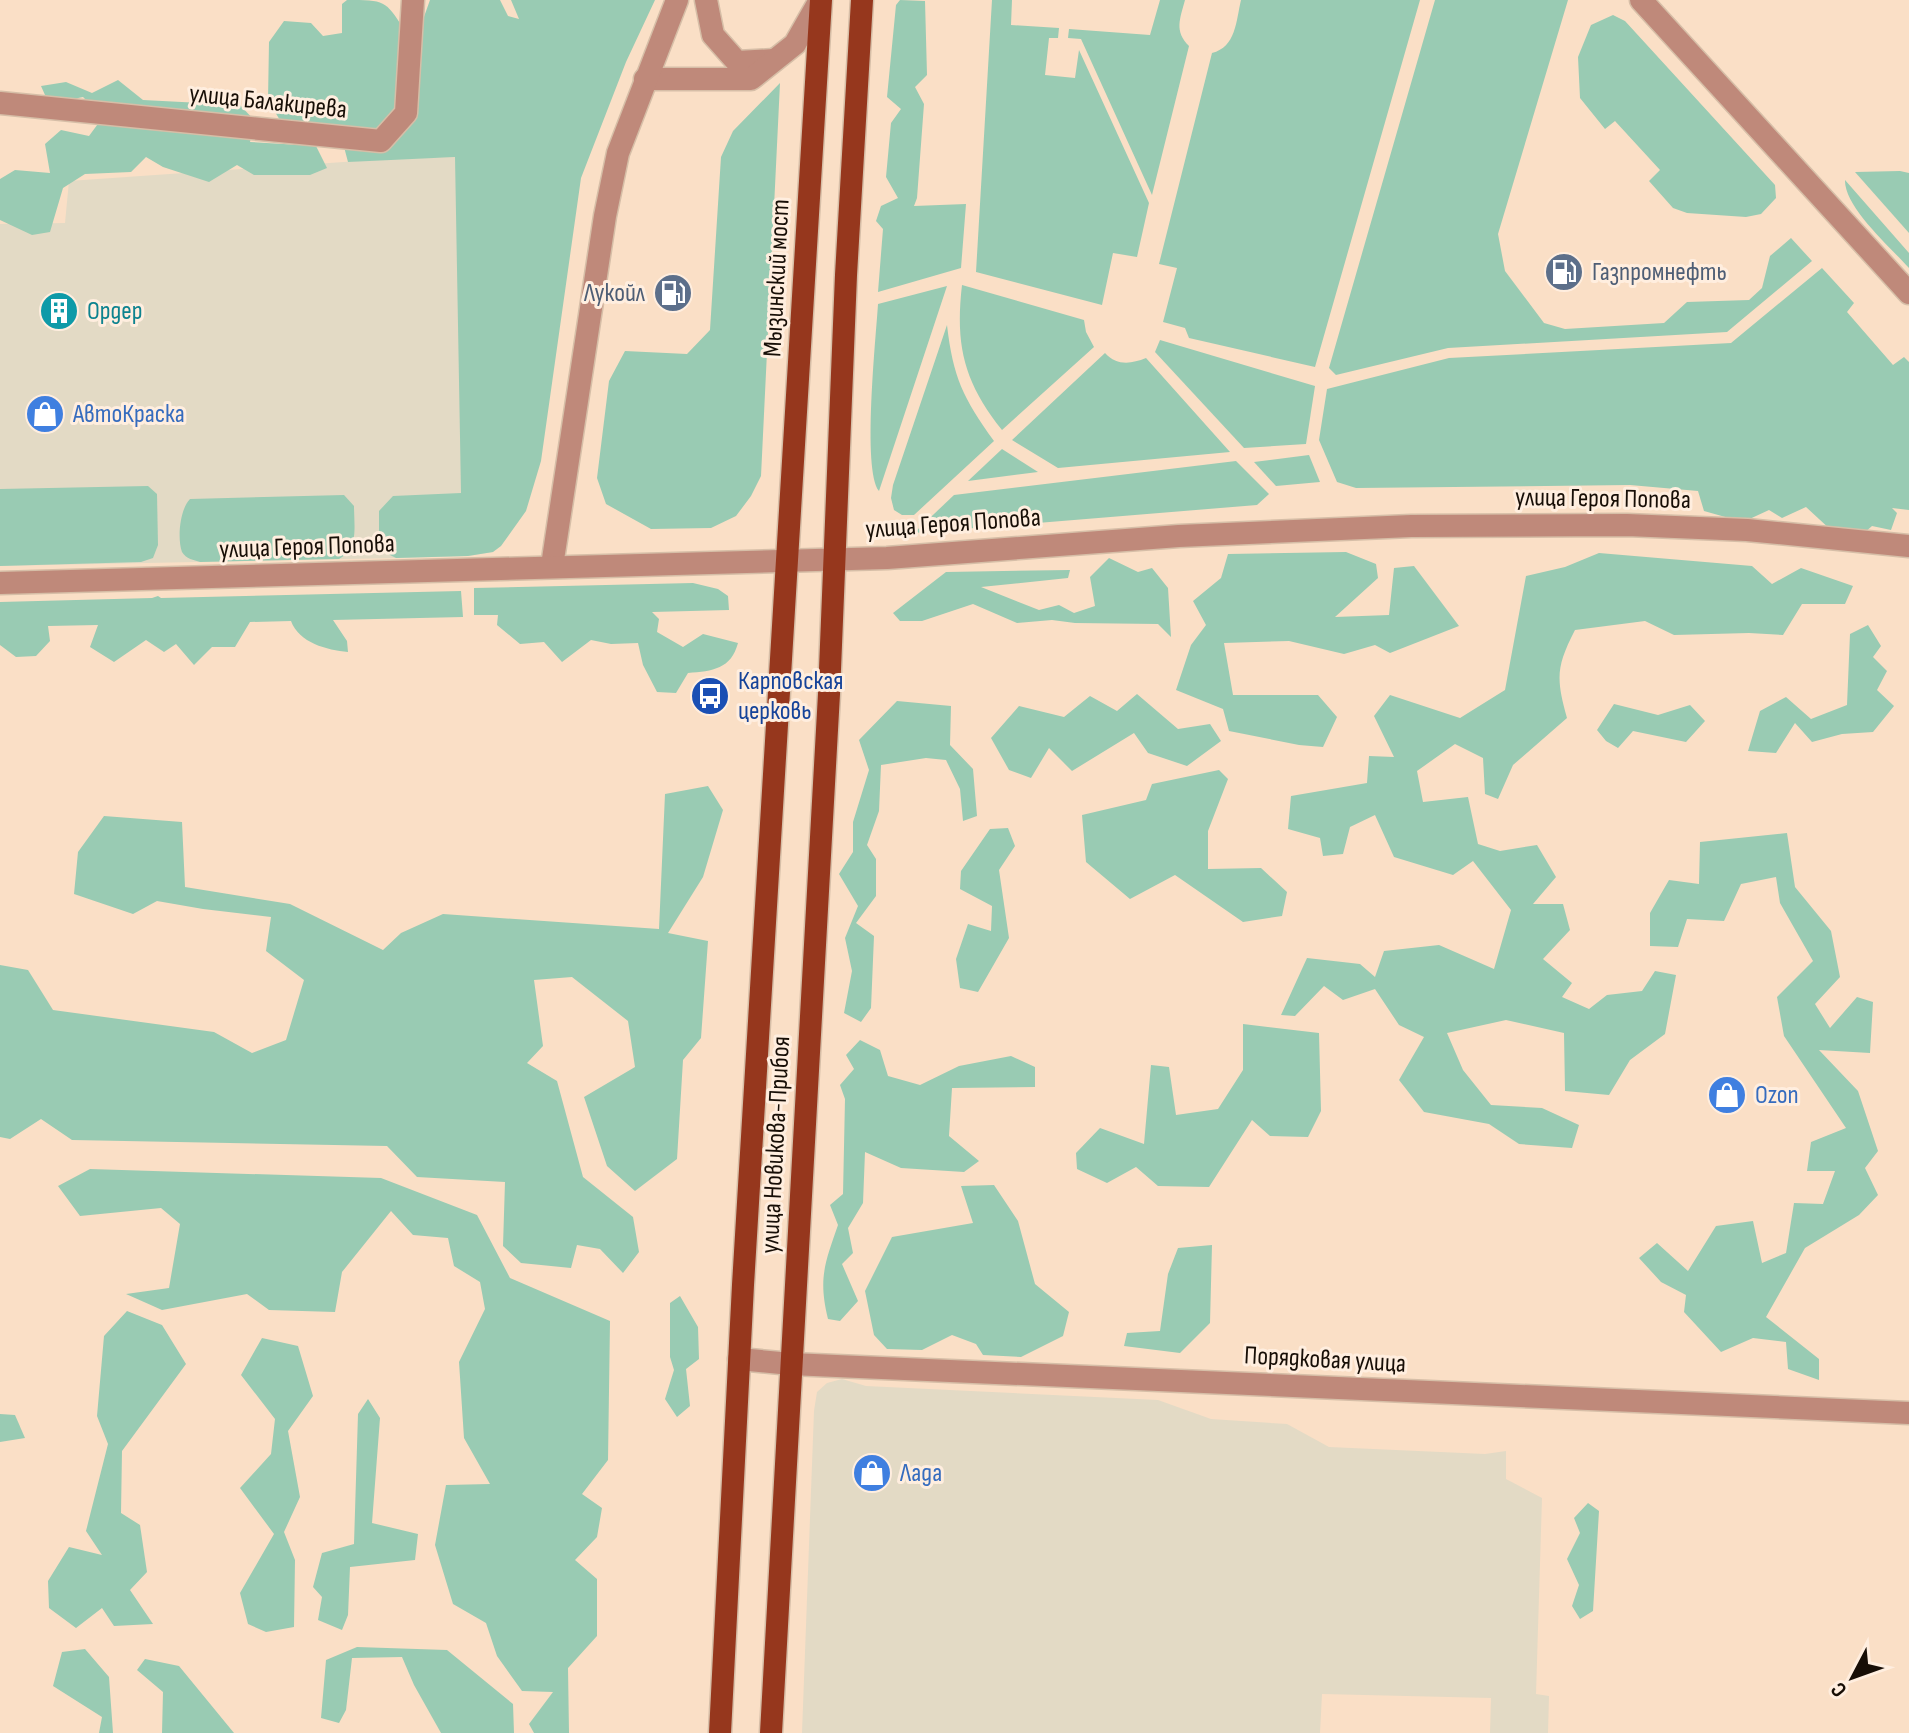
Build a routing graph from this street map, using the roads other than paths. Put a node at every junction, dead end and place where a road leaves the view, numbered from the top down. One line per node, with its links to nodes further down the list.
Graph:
1 (413, 0): 9 (street, улица Балакирева)
2 (677, 0): 8 (street)
3 (706, 0): 7 (street)
4 (821, 0): 7 (street); 13 (main road, Мызинский мост)
5 (862, 0): 12 (main road)
6 (1641, 0): 10 (street)
7 (774, 60): 8 (street)
8 (645, 79): 14 (street)
9 (0, 103)
10 (1909, 293)
11 (1909, 546): 12 (street, улица Героя Попова)
12 (835, 559): 13 (street, улица Героя Попова); 17 (main road, улица Новикова-Прибоя)
13 (789, 560): 14 (street, улица Героя Попова); 16 (main road, улица Новикова-Прибоя)
14 (552, 566): 15 (street, улица Героя Попова)
15 (0, 583)
16 (739, 1359): 17 (street, Порядковая улица); 19 (main road, улица Новикова-Прибоя)
17 (791, 1364): 18 (street, Порядковая улица); 20 (main road, улица Новикова-Прибоя)
18 (1909, 1413)
19 (720, 1733)
20 (771, 1733)

